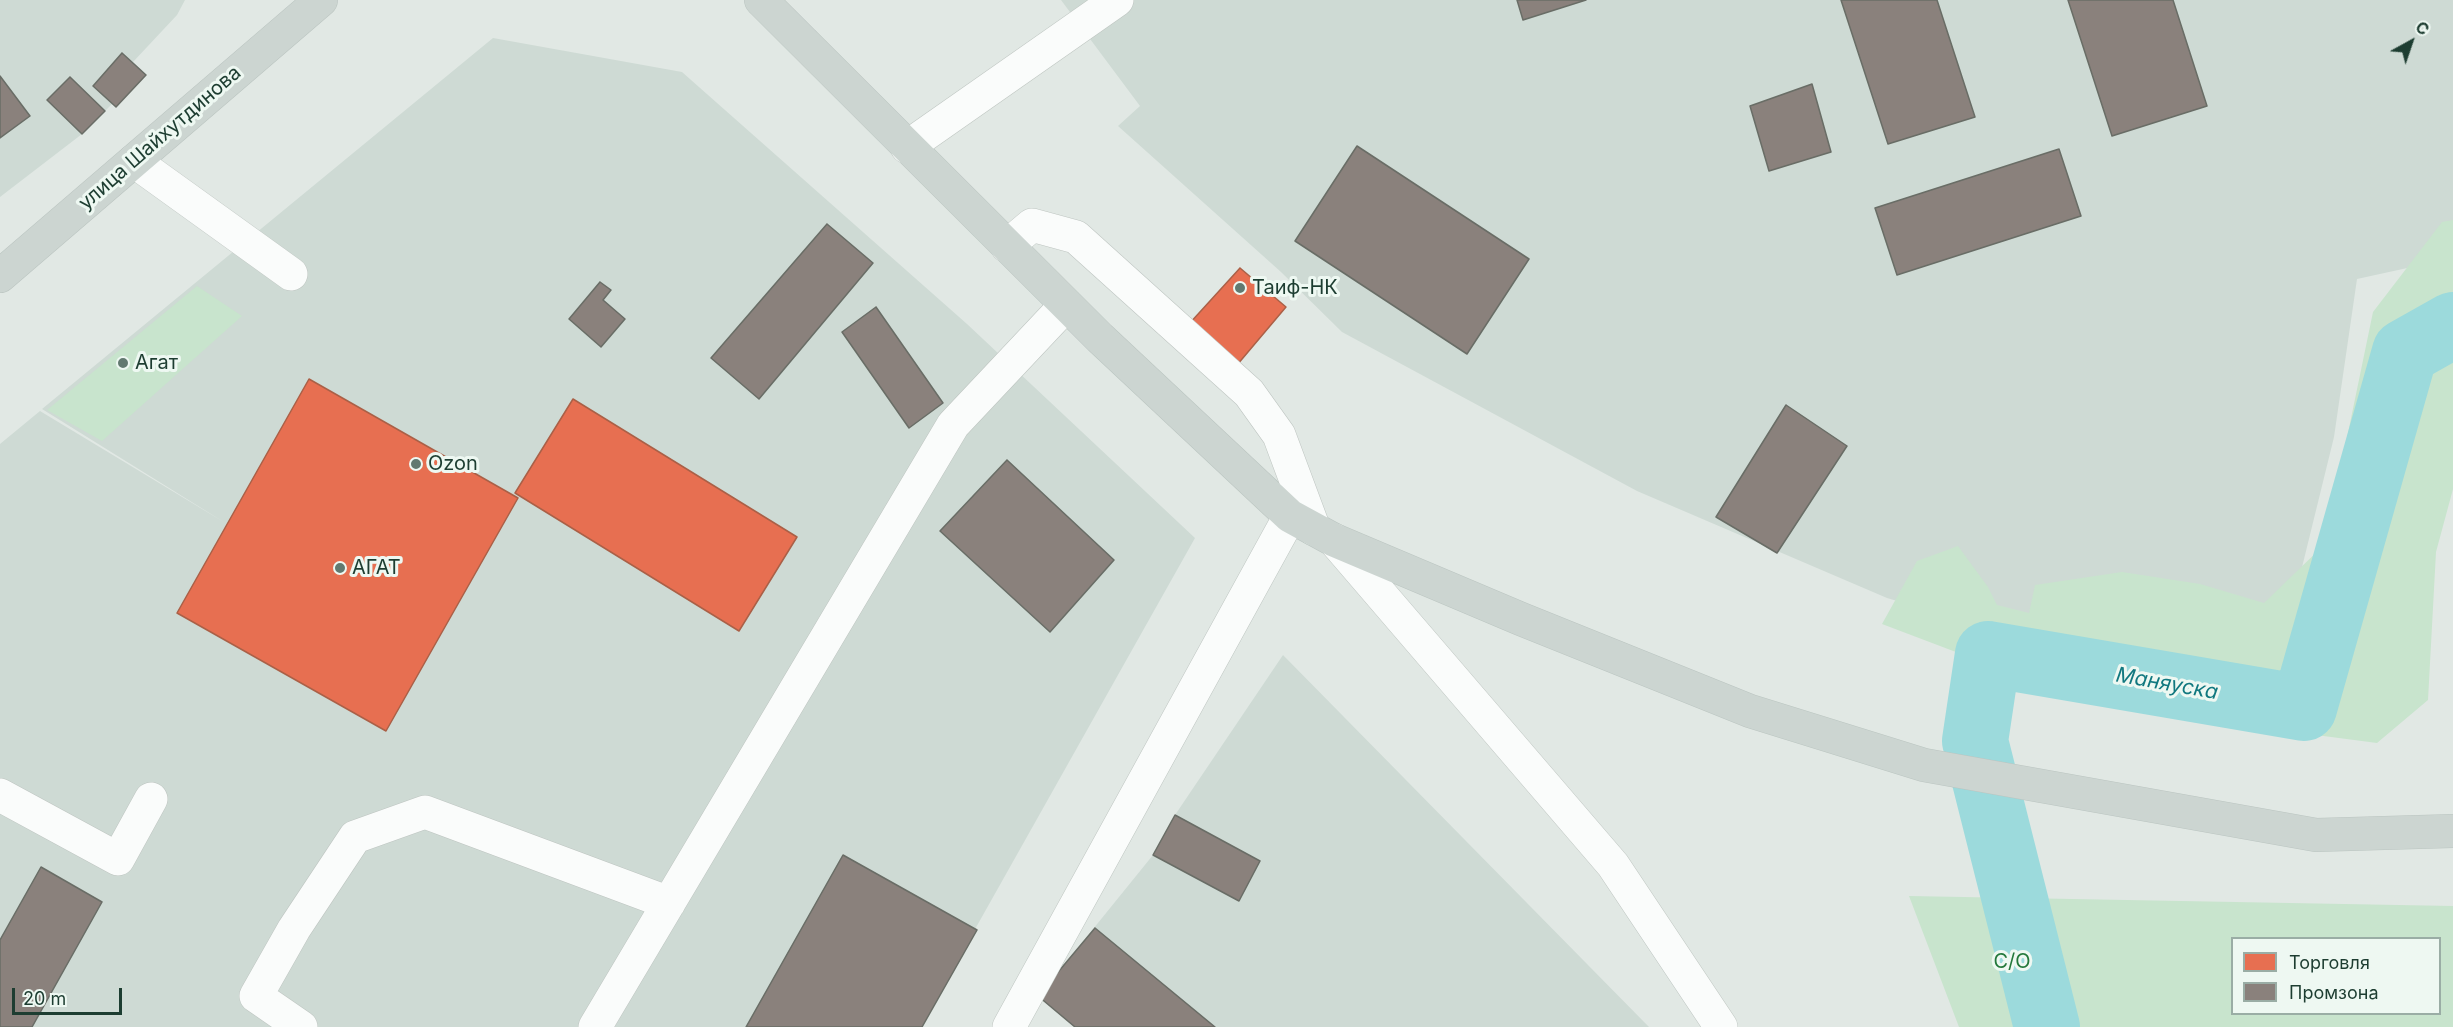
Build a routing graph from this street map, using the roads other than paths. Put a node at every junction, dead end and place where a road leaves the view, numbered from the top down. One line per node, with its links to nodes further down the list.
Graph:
1 (321, 0): 5 (main road, улица Шайхутдинова)
2 (761, 0): 4 (main road)
3 (1117, 0): 4 (lane)
4 (906, 147): 6 (main road)
5 (134, 161): 7 (lane); 8 (main road, улица Шайхутдинова)
6 (1007, 246): 9 (main road); 10 (lane)
7 (291, 274)
8 (0, 276)
9 (1066, 304): 10 (main road); 14 (lane)
10 (1313, 528): 13 (main road); 17 (lane); 18 (lane)
11 (0, 795): 12 (lane)
12 (151, 799)
13 (2453, 831)
14 (669, 903): 15 (lane); 16 (lane)
15 (301, 1027)
16 (595, 1027)
17 (1008, 1027)
18 (1721, 1027)

